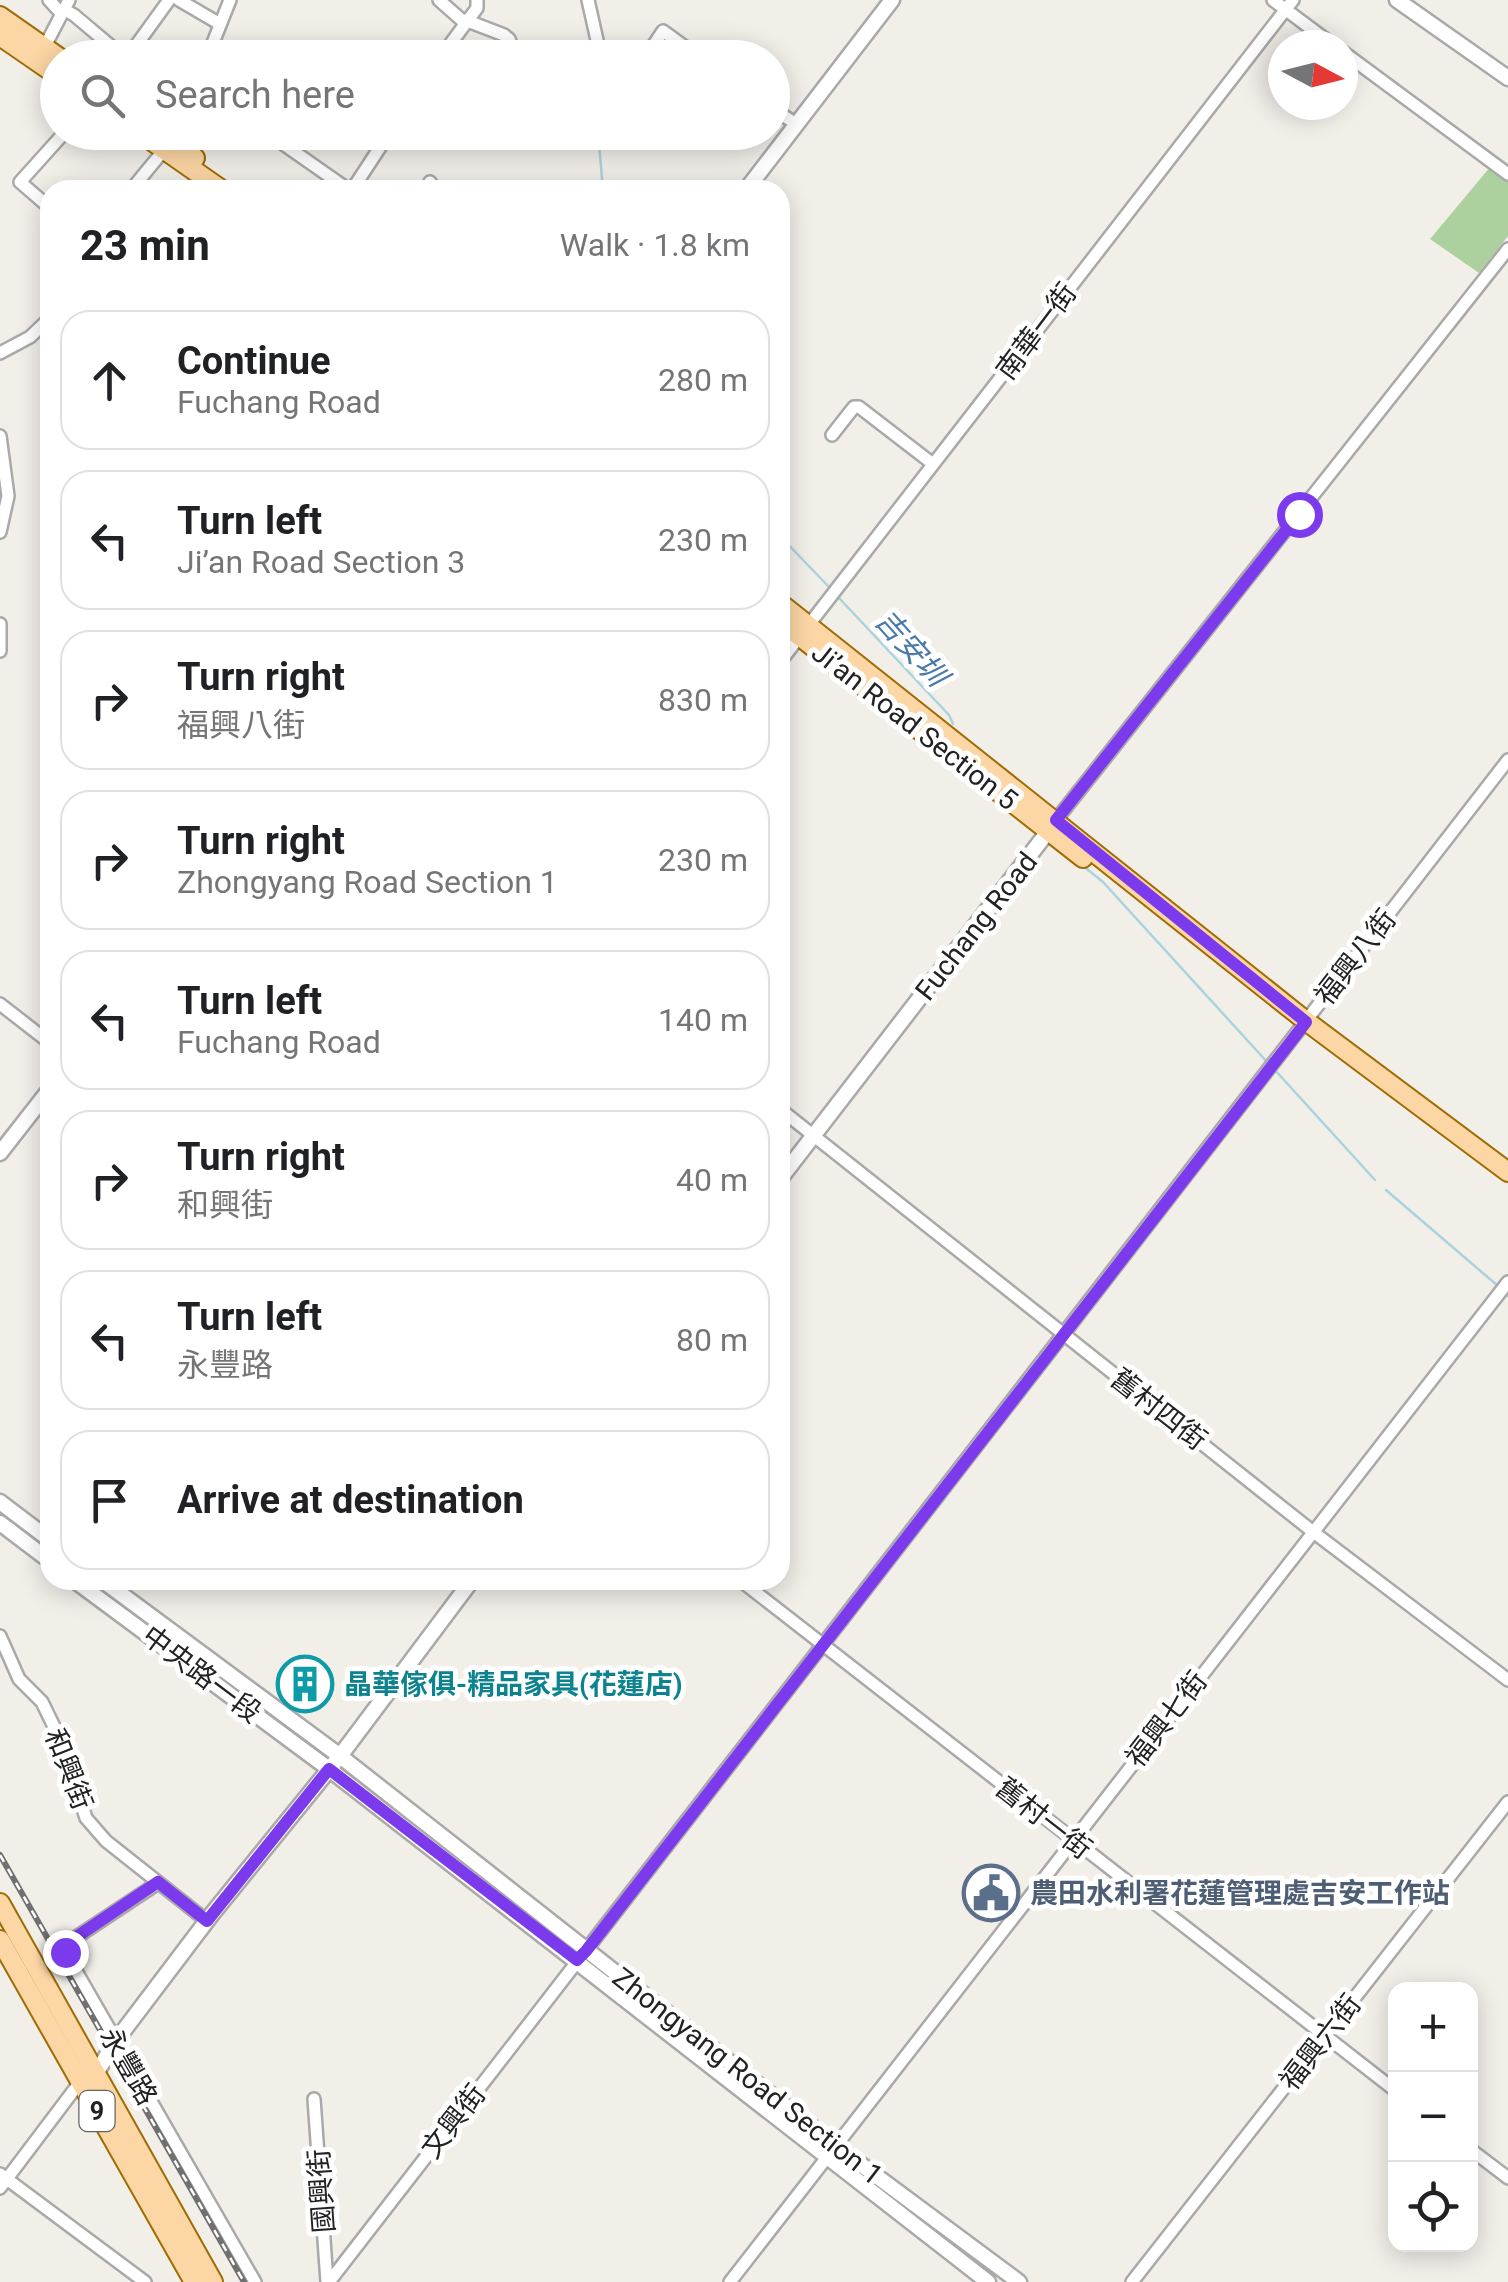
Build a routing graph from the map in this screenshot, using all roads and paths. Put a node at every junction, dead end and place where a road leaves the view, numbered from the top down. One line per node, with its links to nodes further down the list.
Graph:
1 (48, 0): 13 (street)
2 (69, 0): 13 (street)
3 (169, 0): 21 (street)
4 (179, 0): 16 (street)
5 (230, 0): 16 (street)
6 (439, 0): 15 (street)
7 (477, 0): 15 (street)
8 (588, 0): 25 (street)
9 (892, 0): 33 (street)
10 (1273, 0): 12 (street)
11 (1397, 0): 31 (street)
12 (1289, 5): 17 (street); 55 (street, 南華一街)
13 (60, 13): 19 (street); 20 (street)
14 (0, 16): 28 (main road)
15 (465, 21): 23 (street); 24 (street)
16 (220, 24): 22 (street)
17 (1317, 30)
18 (0, 36): 30 (main road)
19 (47, 40)
20 (104, 40)
21 (139, 40)
22 (214, 40)
23 (452, 40)
24 (509, 40)
25 (597, 40)
26 (657, 40): 27 (street)
27 (675, 40)
28 (40, 43)
29 (1358, 63): 42 (street)
30 (40, 64)
31 (1508, 78)
32 (790, 120): 33 (street)
33 (796, 124): 34 (street)
34 (790, 132)
35 (49, 150): 49 (street)
36 (160, 150): 43 (street)
37 (180, 150): 44 (main road)
38 (184, 150): 45 (main road)
39 (292, 150): 46 (street)
40 (378, 150): 47 (street)
41 (776, 150): 48 (street)
42 (1508, 174)
43 (138, 180)
44 (211, 180)
45 (226, 180)
46 (336, 180)
47 (358, 180)
48 (754, 180)
49 (40, 199)
50 (1508, 250): 64 (street, Fuchang Road)
51 (40, 327): 52 (street)
52 (0, 353)
53 (832, 434): 55 (street)
54 (0, 436): 56 (street)
55 (933, 464): 60 (street, 南華一街)
56 (0, 532)
57 (790, 614): 60 (main road, Ji’an Road Section 5)
58 (0, 624): 62 (street)
59 (790, 625): 60 (main road, Ji’an Road Section 5)
60 (804, 630): 61 (street, 南華一街); 64 (main road, Ji’an Road Section 5)
61 (790, 649)
62 (0, 651)
63 (1508, 760): 66 (street, 福興八街)
64 (1053, 826): 66 (main road, Ji’an Road Section 5); 70 (street, Fuchang Road)
65 (0, 1004): 67 (street)
66 (1303, 1025): 73 (main road); 74 (main road); 76 (street, 福興八街)
67 (40, 1035)
68 (40, 1102): 71 (street)
69 (790, 1117): 70 (street, 舊村四街)
70 (814, 1135): 72 (street, Fuchang Road); 76 (street, 舊村四街)
71 (0, 1154)
72 (790, 1166)
73 (1508, 1172)
74 (1508, 1185)
75 (1508, 1282): 79 (street, 福興七街)
76 (1063, 1333): 79 (street, 舊村四街); 87 (street, 福興八街)
77 (0, 1502): 80 (street)
78 (0, 1523): 81 (street)
79 (1312, 1531): 88 (street, 舊村四街); 92 (street, 福興七街)
80 (40, 1532)
81 (40, 1554)
82 (87, 1590): 90 (street, 中央路一段)
83 (116, 1590): 89 (street, 中央路一段)
84 (464, 1590): 89 (street)
85 (753, 1590): 87 (street, 舊村一街)
86 (0, 1636): 93 (street, 和興街)
87 (822, 1645): 92 (street, 舊村一街); 97 (street, 福興八街)
88 (1508, 1680)
89 (340, 1756): 90 (street); 97 (street, Zhongyang Road Section 1)
90 (329, 1769): 95 (street); 97 (street, Zhongyang Road Section 1)
91 (1508, 1802): 98 (street, 福興六街)
92 (1072, 1840): 98 (street, 舊村一街); 104 (street, 福興七街)
93 (158, 1882): 95 (street, 和興街); 99 (street, 永豐路)
94 (0, 1903): 100 (main road, 9)
95 (207, 1921): 99 (street)
96 (0, 1940): 101 (main road, 9)
97 (582, 1956): 104 (street, Zhongyang Road Section 1); 112 (street, 文興街)
98 (1324, 2036): 102 (street, 舊村一街); 116 (street, 福興六街)
99 (115, 2042): 100 (street); 111 (street, 永豐路)
100 (97, 2072): 101 (street); 110 (main road, 9)
101 (80, 2082): 107 (street); 109 (main road, 9)
102 (1388, 2086)
103 (314, 2099): 112 (street, 國興街)
104 (831, 2152): 113 (street, 福興七街); 114 (street, Zhongyang Road Section 1); 115 (street, Zhongyang Road Section 1)
105 (1478, 2155): 106 (street)
106 (1508, 2178)
107 (2, 2180): 108 (street)
108 (145, 2282)
109 (194, 2282)
110 (212, 2282)
111 (255, 2282)
112 (328, 2282)
113 (730, 2282)
114 (988, 2282)
115 (1019, 2282)
116 (1132, 2282)

